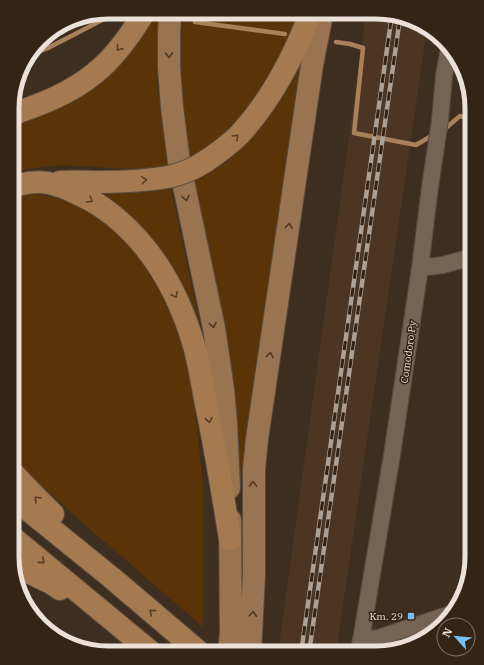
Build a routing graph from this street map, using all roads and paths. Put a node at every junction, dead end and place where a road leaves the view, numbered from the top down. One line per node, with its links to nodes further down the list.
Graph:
1 (140, 19): 6 (highway, one-way to 6)
2 (170, 19): 13 (main road, one-way to 13)
3 (308, 19): 7 (highway, one-way to 3, bridge)
4 (321, 19): 22 (main road, one-way to 4)
5 (448, 56): 10 (street, Comodoro Py)
6 (19, 112)
7 (49, 183): 8 (highway); 13 (highway, one-way to 13)
8 (19, 186)
9 (465, 259): 10 (street)
10 (420, 268): 23 (street, Comodoro Py)
11 (19, 479): 16 (highway, one-way to 11)
12 (19, 503): 16 (highway)
13 (230, 540): 21 (main road)
14 (19, 543): 18 (highway, one-way to 18)
15 (20, 568): 18 (highway)
16 (112, 578): 20 (highway, one-way to 16)
17 (442, 616): 24 (street)
18 (118, 624): 19 (highway)
19 (144, 646)
20 (192, 646)
21 (230, 646)
22 (250, 646)
23 (359, 646)
24 (361, 646)

